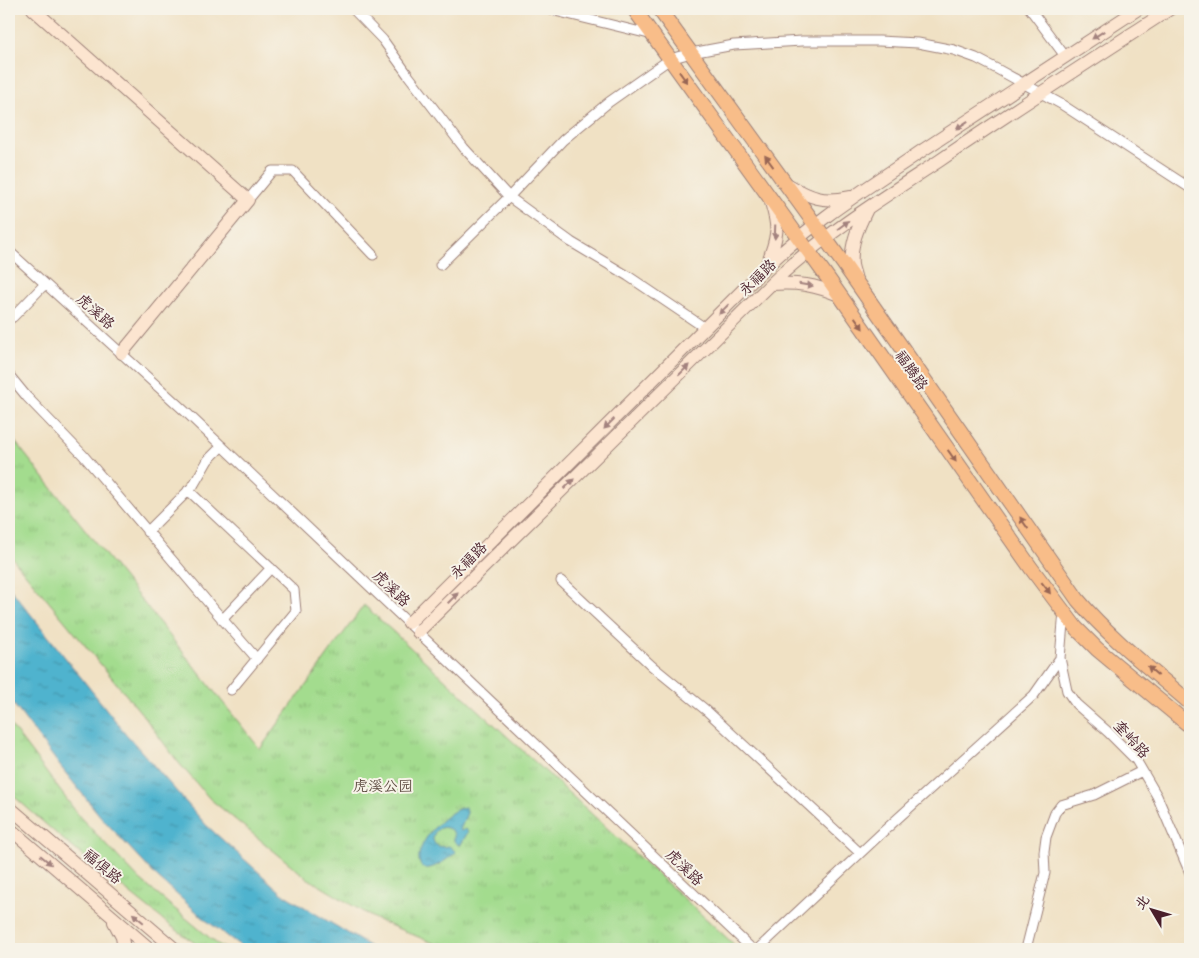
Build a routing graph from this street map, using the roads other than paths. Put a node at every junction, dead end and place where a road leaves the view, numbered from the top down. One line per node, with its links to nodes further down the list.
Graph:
1 (353, 9): 18 (street)
2 (547, 9): 9 (street)
3 (634, 9): 9 (main road, 福腾路)
4 (658, 9): 10 (main road, 福腾路)
5 (1030, 9): 11 (street)
6 (1138, 9): 11 (street, 永福路, one-way to 11)
7 (1170, 9): 14 (street, 永福路)
8 (41, 11): 20 (street)
9 (653, 35): 12 (main road, 福腾路)
10 (691, 53): 12 (street); 13 (street); 15 (main road, 福腾路, one-way to 10)
11 (1065, 56): 13 (street, 永福路)
12 (670, 59): 18 (street); 19 (main road, 福腾路, one-way to 19)
13 (1024, 83): 14 (street); 17 (street, 永福路, one-way to 17)
14 (1041, 93): 16 (street); 21 (street, 永福路)
15 (786, 184): 17 (street); 22 (main road, 福腾路)
16 (1190, 188)
17 (855, 196): 22 (street, 永福路)
18 (509, 197): 28 (street); 35 (street)
19 (769, 197): 23 (main road, 福腾路); 29 (street, one-way to 29)
20 (248, 200): 27 (street); 36 (street)
21 (868, 208): 24 (street, 永福路, one-way to 21); 30 (street)
22 (815, 224): 23 (street, 永福路); 24 (main road, 福腾路)
23 (799, 238): 26 (main road, 福腾路); 29 (street, 永福路)
24 (825, 238): 26 (street, 永福路); 30 (main road, 福腾路)
25 (9, 251): 31 (street, 虎溪路)
26 (808, 251): 32 (street, 永福路); 33 (main road, 福腾路)
27 (373, 255)
28 (440, 265)
29 (766, 267): 35 (street, 永福路, one-way to 35)
30 (857, 283): 49 (main road, 福腾路, one-way to 30)
31 (45, 284): 34 (street); 36 (street, 虎溪路)
32 (771, 284): 33 (street, one-way to 33); 45 (street, 永福路, one-way to 32)
33 (839, 295): 43 (main road, 福腾路, one-way to 43)
34 (9, 319)
35 (705, 328): 45 (street, 永福路, one-way to 45)
36 (122, 354): 38 (street, 虎溪路)
37 (9, 375): 40 (street)
38 (222, 446): 39 (street); 45 (street, 虎溪路)
39 (188, 490): 40 (street); 41 (street)
40 (147, 532): 44 (street)
41 (271, 568): 44 (street); 47 (street)
42 (562, 581): 54 (street)
43 (1064, 611): 46 (street); 50 (main road, 福腾路)
44 (222, 620): 47 (street)
45 (413, 628): 60 (street, 虎溪路)
46 (1060, 658): 51 (street, 奎岭路); 54 (street)
47 (256, 659): 48 (street)
48 (231, 690)
49 (1190, 703)
50 (1190, 726)
51 (1142, 771): 55 (street, 奎岭路); 62 (street)
52 (9, 807): 57 (street, 福俱路, one-way to 52)
53 (9, 828): 56 (street, one-way to 56)
54 (860, 853): 61 (street)
55 (1190, 873)
56 (109, 914): 58 (street); 59 (street)
57 (168, 947)
58 (124, 949)
59 (150, 949)
60 (752, 949)
61 (758, 949)
62 (1026, 949)

